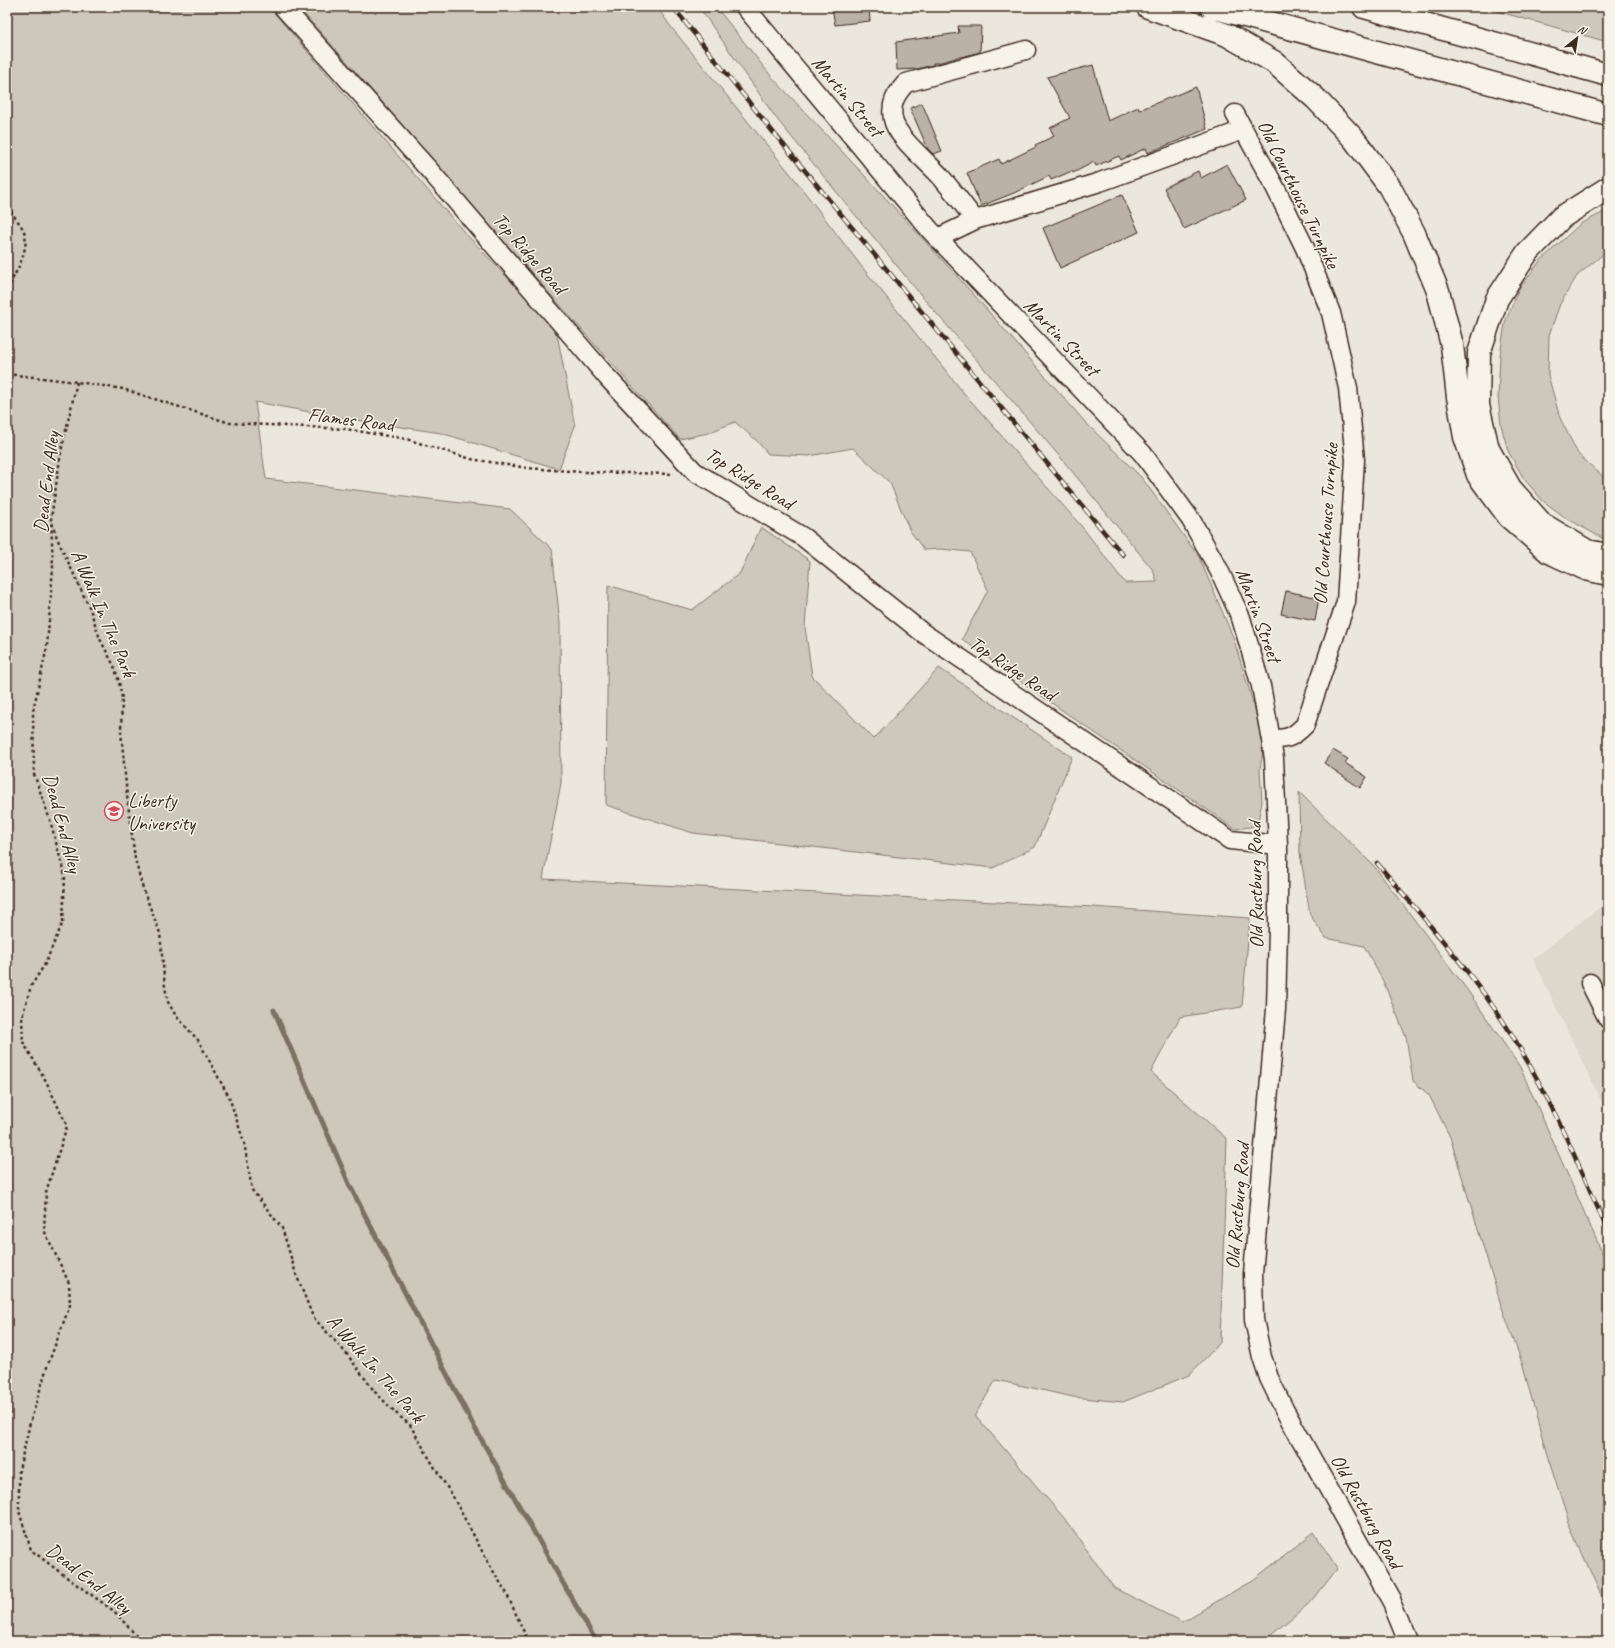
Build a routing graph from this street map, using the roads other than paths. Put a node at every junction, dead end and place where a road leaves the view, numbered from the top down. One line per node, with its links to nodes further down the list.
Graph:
1 (283, 7): 15 (street, Top Ridge Road)
2 (745, 7): 11 (street, Martin Street)
3 (1148, 7): 13 (highway)
4 (1212, 7): 8 (highway)
5 (1364, 7): 7 (highway)
6 (1026, 50): 10 (street)
7 (1608, 74)
8 (1608, 115)
9 (1608, 188): 12 (highway)
10 (975, 220): 11 (street); 14 (street, Old Courthouse Turnpike)
11 (938, 238): 14 (street, Martin Street)
12 (1608, 555)
13 (1608, 574)
14 (1271, 740): 15 (street, Old Rustburg Road)
15 (1278, 845): 18 (street, Old Rustburg Road)
16 (1590, 983): 17 (street)
17 (1608, 1019)
18 (1408, 1641)

